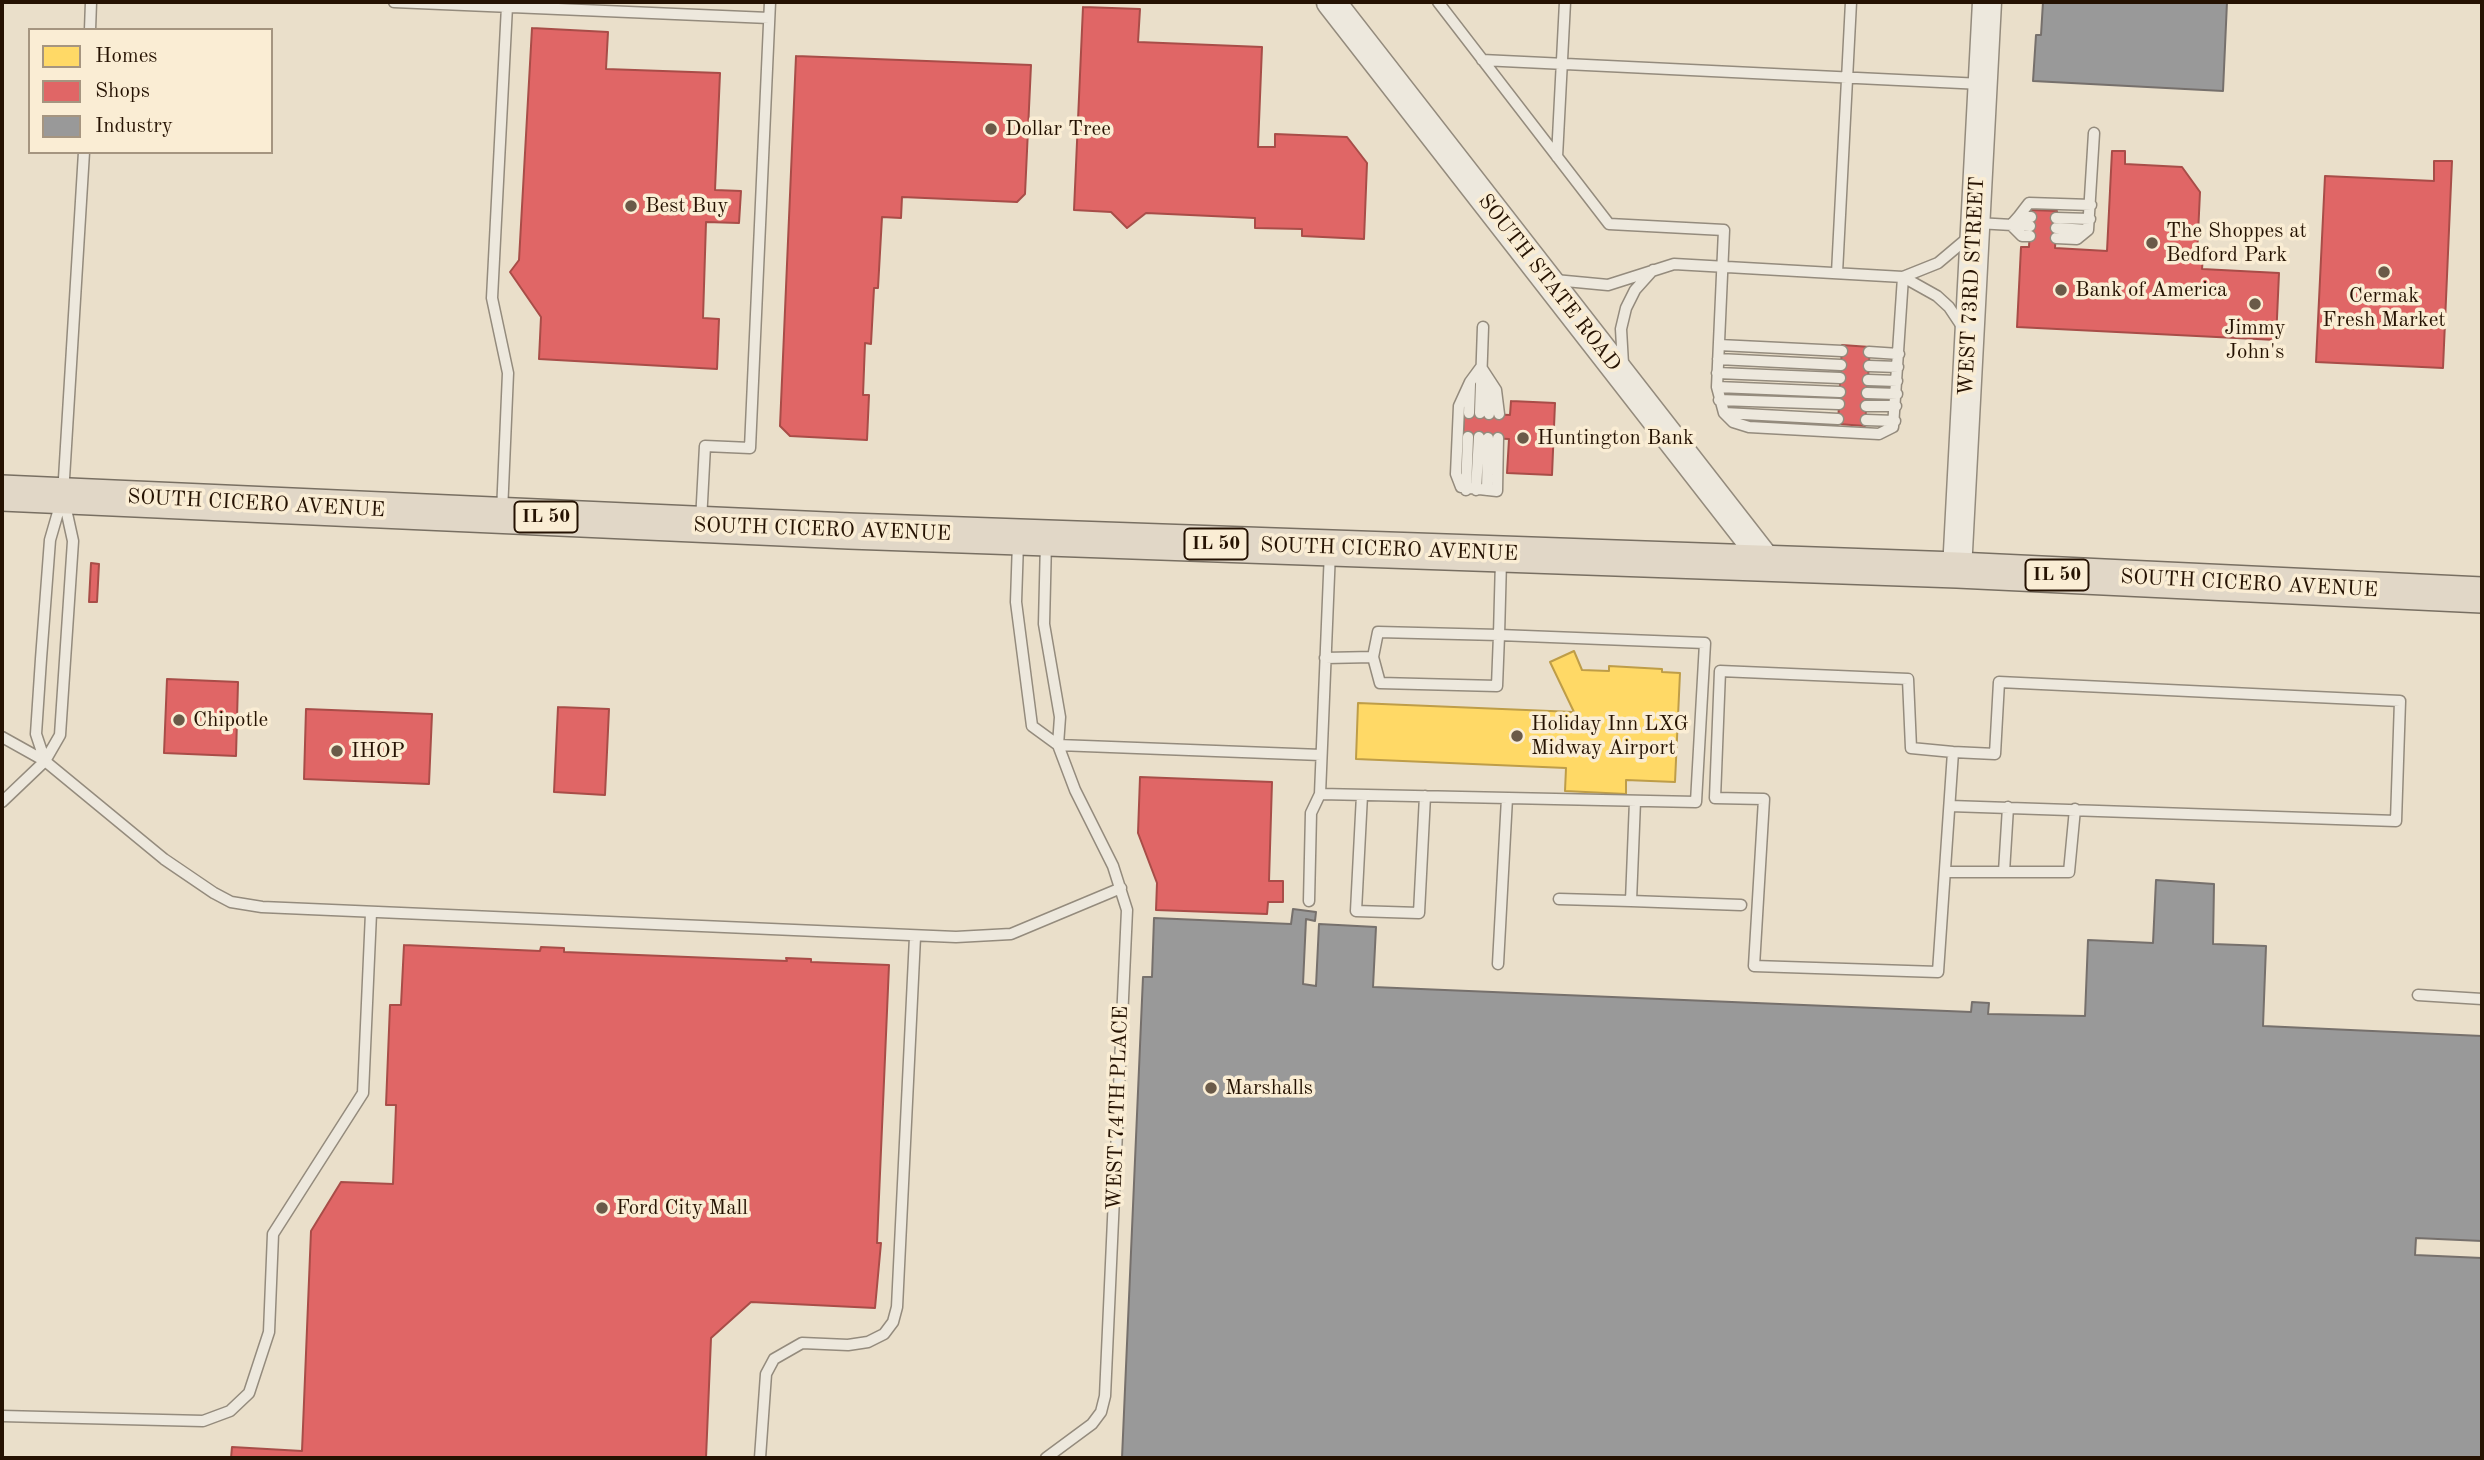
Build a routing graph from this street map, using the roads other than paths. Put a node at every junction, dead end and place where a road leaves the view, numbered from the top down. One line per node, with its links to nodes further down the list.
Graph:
1 (91, 2): 11 (lane)
2 (394, 2): 9 (lane)
3 (770, 2): 10 (lane)
4 (1331, 2): 26 (street, SOUTH STATE ROAD)
5 (1438, 2): 12 (lane)
6 (1565, 2): 13 (lane)
7 (1851, 2): 14 (lane)
8 (1987, 2): 15 (street, WEST 73RD STREET)
9 (507, 6): 10 (lane); 60 (lane)
10 (769, 18): 61 (lane)
11 (90, 28)
12 (1482, 60): 13 (lane); 18 (lane)
13 (1562, 64): 14 (lane); 18 (lane)
14 (1847, 78): 15 (lane); 24 (lane)
15 (1982, 84): 21 (street, WEST 73RD STREET)
16 (2094, 133): 19 (lane)
17 (84, 154): 59 (lane)
18 (1557, 157): 22 (lane)
19 (2091, 205): 20 (lane); 21 (lane)
20 (2089, 225): 20 (lane)
21 (1975, 227): 25 (lane); 28 (street, WEST 73RD STREET)
22 (1722, 267): 23 (lane); 24 (lane); 29 (lane)
23 (1655, 268): 26 (lane); 41 (lane)
24 (1837, 274): 25 (lane)
25 (1903, 277): 28 (lane); 32 (lane)
26 (1545, 279): 41 (street, SOUTH STATE ROAD)
27 (1483, 327): 37 (lane)
28 (1969, 342): 66 (street, WEST 73RD STREET)
29 (1719, 345): 30 (lane); 33 (lane)
30 (1842, 351)
31 (1869, 352): 32 (lane)
32 (1899, 354): 36 (lane)
33 (1718, 359): 34 (lane); 38 (lane)
34 (1841, 365)
35 (1869, 366): 36 (lane)
36 (1898, 367): 42 (lane)
37 (1481, 368): 43 (lane); 53 (lane); 53 (lane)
38 (1717, 373): 39 (lane); 44 (lane)
39 (1840, 378)
40 (1868, 380): 42 (lane)
41 (1625, 381): 65 (street, SOUTH STATE ROAD)
42 (1897, 381): 47 (lane)
43 (1470, 382): 53 (lane); 57 (lane)
44 (1717, 387): 45 (lane); 48 (lane)
45 (1839, 392)
46 (1867, 393): 47 (lane)
47 (1897, 394): 51 (lane)
48 (1719, 400): 49 (lane); 52 (lane)
49 (1839, 404)
50 (1866, 406): 51 (lane)
51 (1896, 407): 56 (lane)
52 (1724, 413): 54 (lane); 56 (lane)
53 (1484, 414)
54 (1838, 419)
55 (1866, 420): 56 (lane)
56 (1895, 421)
57 (1482, 490): 57 (lane)
58 (2, 492): 59 (main road, SOUTH CICERO AVENUE / IL 50)
59 (63, 495): 60 (main road, SOUTH CICERO AVENUE / IL 50); 75 (lane); 75 (lane)
60 (502, 515): 61 (main road, SOUTH CICERO AVENUE / IL 50)
61 (701, 525): 62 (main road, SOUTH CICERO AVENUE / IL 50)
62 (1032, 538): 63 (main road, SOUTH CICERO AVENUE / IL 50); 72 (lane, WEST 74TH PLACE); 72 (lane, WEST 74TH PLACE)
63 (1330, 548): 64 (main road, SOUTH CICERO AVENUE / IL 50); 70 (lane)
64 (1501, 554): 65 (main road, SOUTH CICERO AVENUE / IL 50); 68 (lane)
65 (1768, 564): 66 (main road, SOUTH CICERO AVENUE / IL 50)
66 (1957, 570): 67 (main road, SOUTH CICERO AVENUE / IL 50)
67 (2482, 595)
68 (1499, 635): 69 (lane); 69 (lane); 80 (lane)
69 (1374, 657): 70 (lane)
70 (1325, 658): 74 (lane)
71 (2, 737): 75 (lane)
72 (1058, 746): 74 (lane); 87 (lane, WEST 74TH PLACE)
73 (1954, 752): 82 (lane); 84 (lane); 85 (lane)
74 (1321, 755): 76 (lane)
75 (45, 761): 81 (lane); 92 (lane)
76 (1320, 794): 77 (lane); 89 (lane)
77 (1362, 795): 78 (lane); 78 (lane)
78 (1425, 796): 79 (lane)
79 (1507, 798): 80 (lane); 94 (lane)
80 (1635, 801): 90 (lane)
81 (2, 802)
82 (1950, 806): 83 (lane); 85 (lane)
83 (2008, 807): 84 (lane); 86 (lane)
84 (2075, 809): 86 (lane)
85 (1945, 872): 86 (lane)
86 (2004, 872)
87 (1121, 888): 93 (lane); 99 (lane, WEST 74TH PLACE)
88 (1559, 899): 90 (lane)
89 (1309, 901)
90 (1631, 901): 91 (lane)
91 (1741, 905)
92 (371, 913): 93 (lane); 97 (lane)
93 (915, 937): 98 (lane)
94 (1498, 964)
95 (2418, 995): 96 (lane)
96 (2482, 999)
97 (2, 1416)
98 (760, 1458)
99 (1046, 1458)

